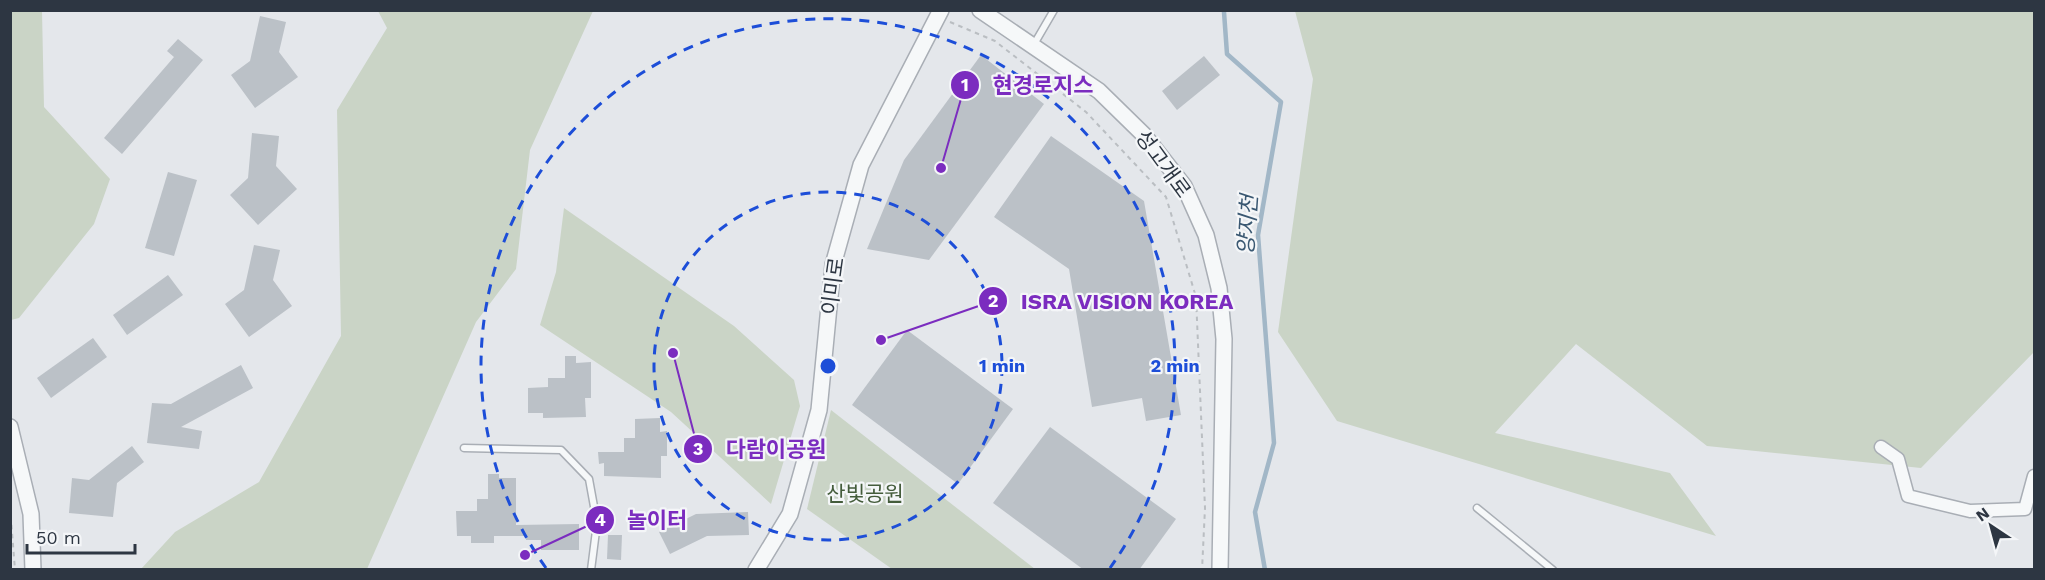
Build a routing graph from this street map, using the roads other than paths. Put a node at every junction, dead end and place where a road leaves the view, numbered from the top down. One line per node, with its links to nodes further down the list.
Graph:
1 (980, 10): 4 (street, 성고개로)
2 (1054, 10): 4 (lane)
3 (940, 14): 13 (street, 이미로)
4 (1033, 46): 14 (street, 성고개로)
5 (10, 428): 11 (street)
6 (1881, 447): 9 (street)
7 (464, 448): 12 (lane)
8 (2034, 476): 9 (street)
9 (2033, 495)
10 (1477, 508): 15 (lane)
11 (33, 570)
12 (591, 570)
13 (756, 570)
14 (1220, 570)
15 (1553, 570)

